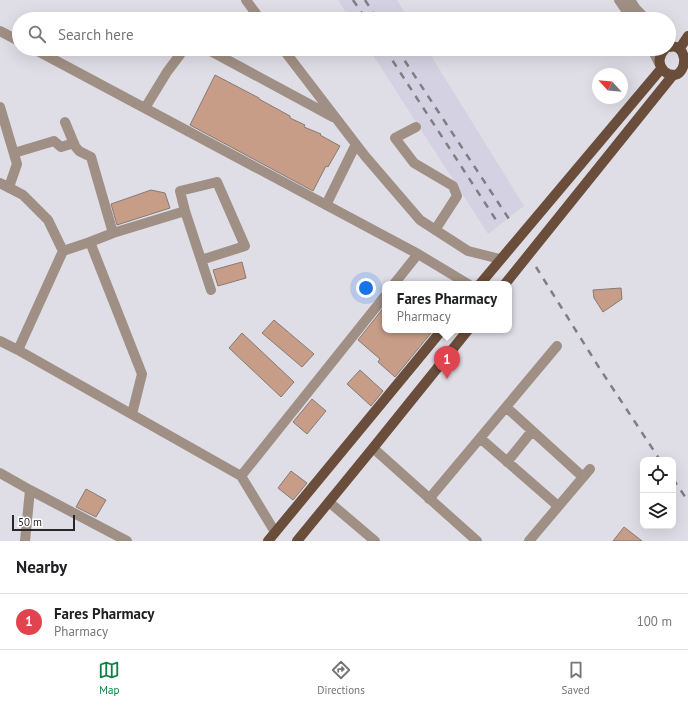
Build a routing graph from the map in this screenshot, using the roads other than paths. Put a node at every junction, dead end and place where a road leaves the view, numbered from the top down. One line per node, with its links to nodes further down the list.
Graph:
1 (246, 0): 4 (street)
2 (618, 0): 5 (street)
3 (630, 0): 6 (street)
4 (255, 12)
5 (627, 12)
6 (639, 12)
7 (0, 31): 9 (street)
8 (688, 36): 10 (main road)
9 (12, 37)
10 (676, 44)
11 (676, 48): 18 (main road)
12 (47, 56): 22 (street)
13 (179, 56): 22 (street)
14 (220, 56): 23 (street)
15 (288, 56): 23 (street)
16 (655, 56): 19 (street)
17 (660, 56): 19 (main road)
18 (688, 56): 20 (main road)
19 (660, 66): 20 (main road); 37 (main road)
20 (673, 75): 42 (main road)
21 (0, 107): 28 (street)
22 (145, 108): 30 (street)
23 (336, 118): 27 (street)
24 (65, 122): 26 (street)
25 (416, 126): 32 (street)
26 (74, 143): 28 (street); 33 (street)
27 (356, 144): 30 (street); 32 (street)
28 (14, 153): 29 (street)
29 (5, 185): 35 (street)
30 (326, 205): 36 (street)
31 (185, 211): 33 (street); 38 (street); 38 (street)
32 (435, 230): 37 (street)
33 (113, 233): 34 (street)
34 (90, 242): 35 (street); 51 (street)
35 (63, 251): 49 (street)
36 (418, 254): 39 (street); 40 (street)
37 (500, 259): 41 (main road)
38 (201, 260): 43 (street)
39 (396, 281)
40 (463, 281)
41 (482, 281)
42 (507, 281)
43 (211, 290)
44 (382, 300): 58 (street)
45 (440, 333): 64 (main road)
46 (466, 333): 54 (main road)
47 (0, 341): 49 (street)
48 (556, 346): 50 (street)
49 (18, 350): 51 (street)
50 (506, 407): 52 (street); 53 (street)
51 (132, 414): 58 (street)
52 (532, 431): 55 (street); 59 (street)
53 (480, 438): 55 (street); 61 (street)
54 (373, 448): 61 (street); 62 (main road)
55 (507, 462): 63 (street)
56 (590, 469): 59 (street)
57 (0, 473): 60 (street)
58 (242, 476): 64 (street)
59 (583, 477): 63 (street)
60 (30, 490): 66 (street); 67 (street)
61 (429, 499): 70 (street)
62 (329, 502): 65 (main road); 69 (street)
63 (558, 506): 71 (street)
64 (275, 532): 68 (main road)
65 (300, 540)
66 (25, 541)
67 (127, 541)
68 (268, 541)
69 (375, 541)
70 (477, 541)
71 (529, 541)

